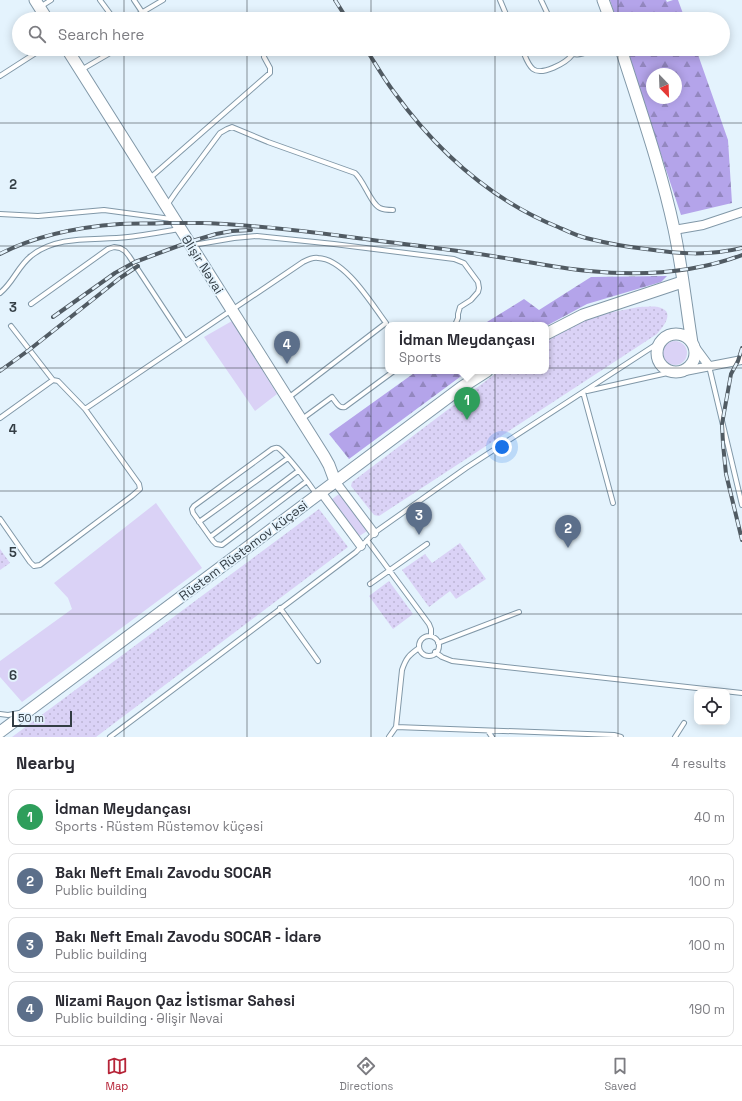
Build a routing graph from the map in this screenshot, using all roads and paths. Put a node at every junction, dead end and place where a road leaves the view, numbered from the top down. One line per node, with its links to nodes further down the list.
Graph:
1 (51, 0): 8 (lane)
2 (100, 0): 9 (lane)
3 (134, 0): 10 (lane)
4 (163, 0): 10 (lane)
5 (500, 0): 11 (lane)
6 (541, 0): 12 (lane)
7 (603, 0): 13 (street)
8 (38, 4)
9 (109, 12)
10 (142, 12)
11 (505, 12)
12 (547, 12)
13 (607, 12)
14 (31, 56): 22 (lane)
15 (71, 56): 21 (street, Əlişir Nəvai)
16 (104, 56): 21 (lane)
17 (525, 56): 18 (lane)
18 (571, 56)
19 (623, 56): 30 (street)
20 (264, 57): 23 (lane)
21 (80, 70): 23 (street, Əlişir Nəvai)
22 (0, 76)
23 (148, 179): 24 (street, Əlişir Nəvai)
24 (166, 207): 25 (lane); 28 (street, Əlişir Nəvai)
25 (393, 210)
26 (742, 212): 30 (street)
27 (0, 214): 28 (lane)
28 (174, 219): 29 (street, Əlişir Nəvai)
29 (180, 229): 31 (street, Əlişir Nəvai); 33 (lane)
30 (674, 230): 32 (street)
31 (191, 246): 35 (street, Əlişir Nəvai); 37 (lane)
32 (682, 282): 40 (street); 43 (street)
33 (0, 293)
34 (31, 304): 41 (lane)
35 (232, 310): 36 (lane); 41 (lane); 51 (street, Əlişir Nəvai)
36 (385, 322)
37 (456, 322)
38 (385, 324): 51 (lane)
39 (11, 326): 49 (lane)
40 (549, 332)
41 (185, 341): 52 (lane)
42 (660, 342): 43 (street); 46 (street); 50 (lane)
43 (692, 343): 45 (street); 46 (street)
44 (742, 360): 45 (street)
45 (709, 366): 46 (street); 61 (lane)
46 (676, 372): 50 (lane)
47 (390, 374): 54 (lane)
48 (482, 374): 58 (street, Rüstəm Rüstəmov küçəsi)
49 (53, 380): 52 (lane); 53 (lane)
50 (583, 392): 60 (lane); 64 (lane)
51 (288, 398): 54 (street, Əlişir Nəvai)
52 (84, 409): 62 (lane)
53 (0, 418)
54 (301, 419): 58 (street, Əlişir Nəvai)
55 (288, 458): 56 (lane); 63 (lane); 63 (lane)
56 (298, 471): 57 (lane); 65 (lane)
57 (307, 481): 59 (lane); 65 (lane)
58 (335, 481): 59 (street, Rüstəm Rüstəmov küçəsi); 64 (street)
59 (319, 494): 66 (street); 78 (street, Rüstəm Rüstəmov küçəsi)
60 (613, 503)
61 (742, 505)
62 (0, 519)
63 (199, 522): 65 (lane)
64 (374, 533): 66 (lane)
65 (210, 537)
66 (364, 543): 68 (lane); 70 (lane)
67 (427, 544): 68 (lane)
68 (389, 571): 69 (lane); 72 (lane)
69 (370, 584)
70 (280, 608): 76 (lane); 84 (lane)
71 (519, 612): 73 (lane)
72 (431, 636): 73 (lane); 74 (lane)
73 (438, 643): 75 (lane)
74 (419, 648): 75 (lane); 81 (lane)
75 (435, 652): 77 (lane)
76 (318, 661)
77 (742, 693)
78 (29, 710): 79 (lane); 83 (street, Rüstəm Rüstəmov küçəsi)
79 (0, 714)
80 (684, 723): 88 (lane)
81 (396, 727): 82 (lane); 85 (lane)
82 (488, 731): 86 (lane); 87 (lane)
83 (0, 732)
84 (110, 737)
85 (389, 737)
86 (492, 737)
87 (621, 737)
88 (675, 737)

